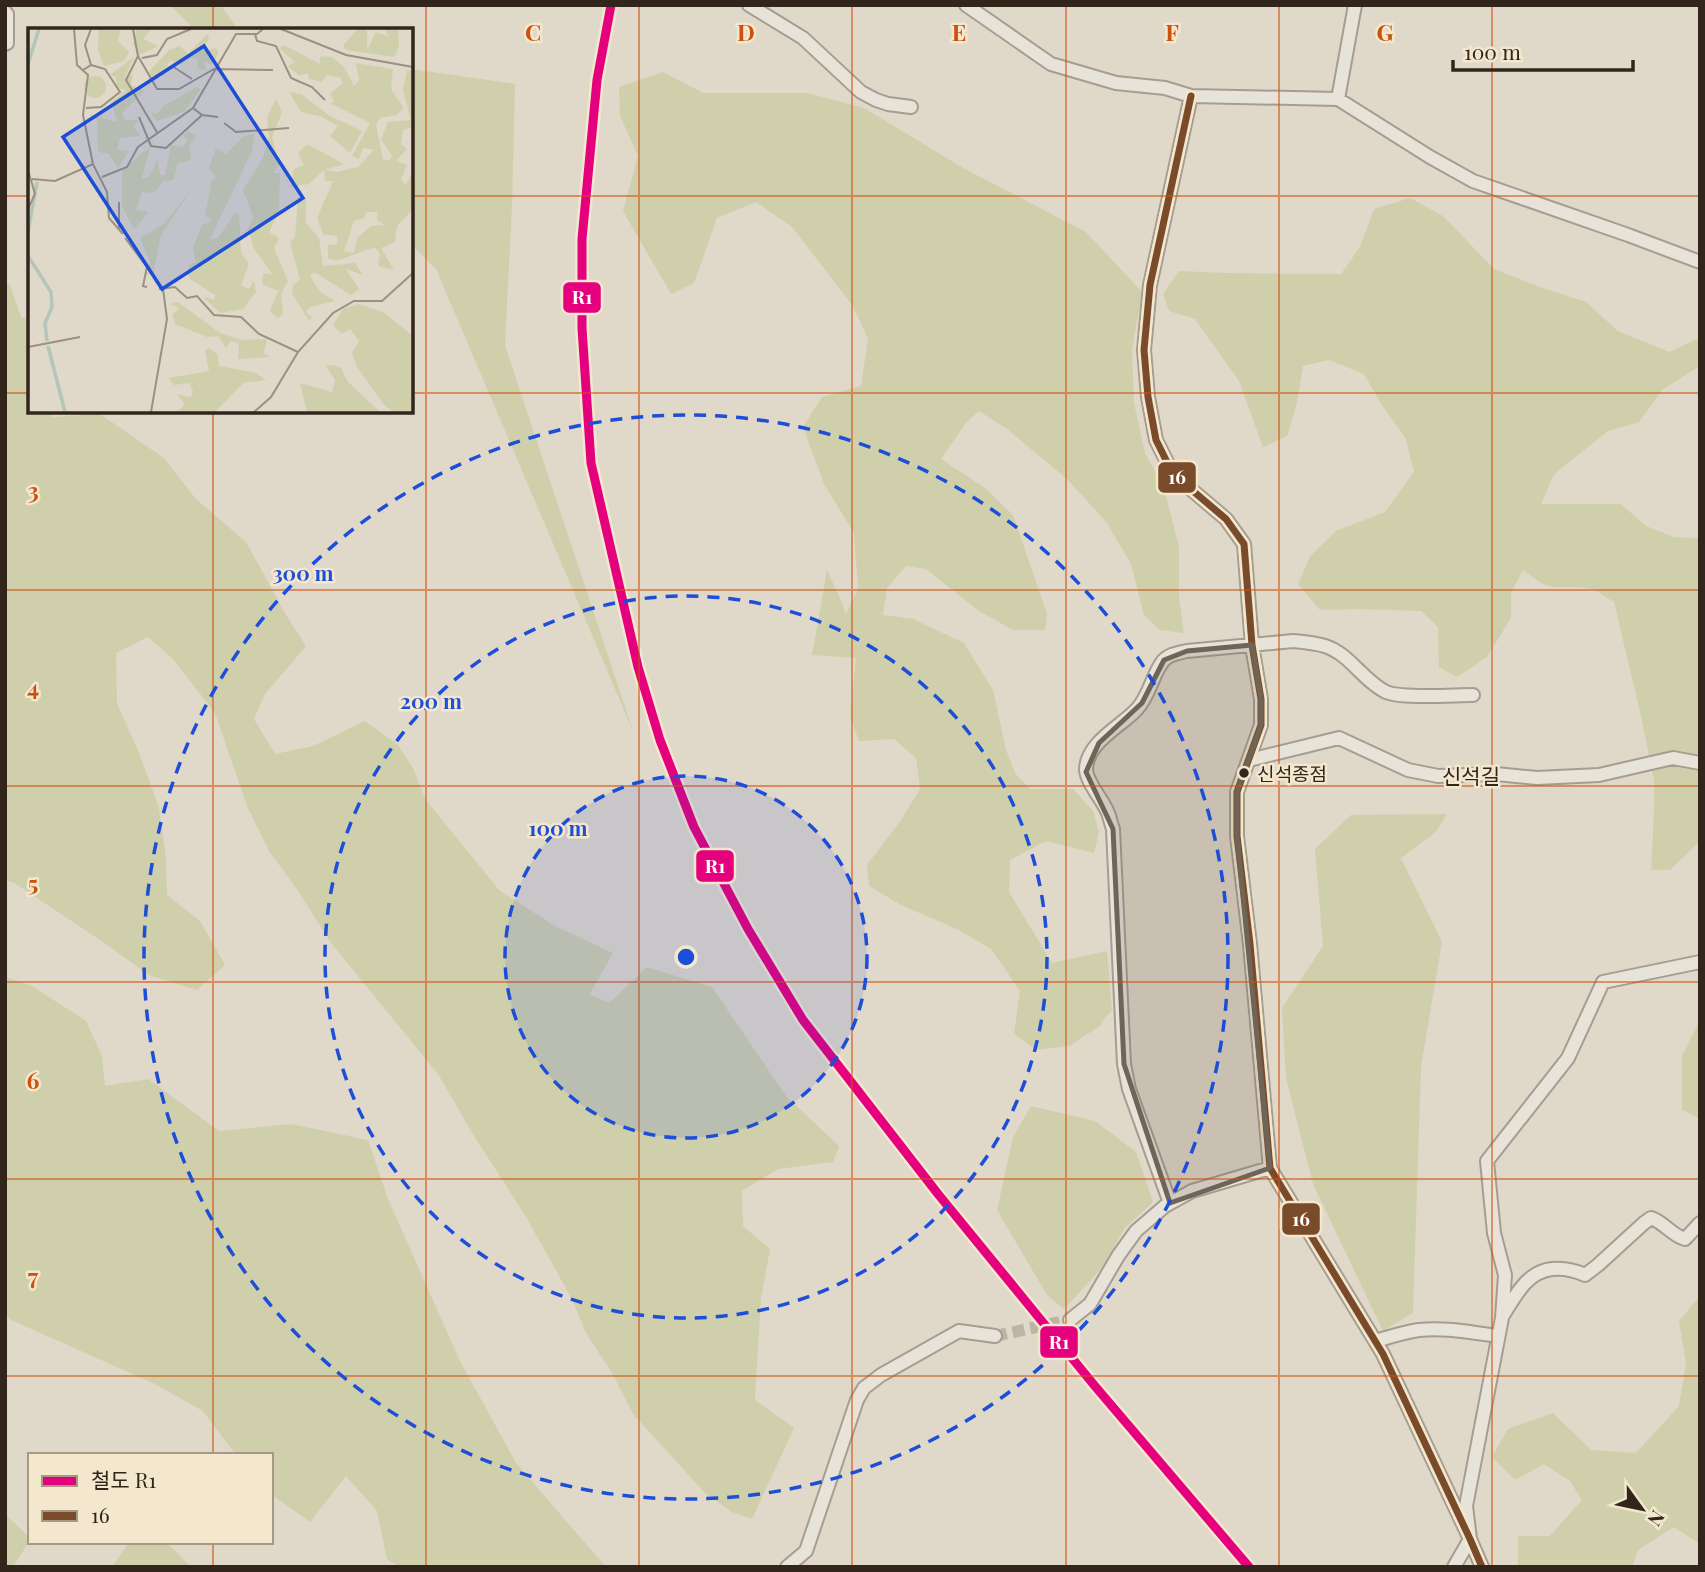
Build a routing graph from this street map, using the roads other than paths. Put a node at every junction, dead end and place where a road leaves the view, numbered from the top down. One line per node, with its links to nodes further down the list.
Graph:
1 (749, 5): 8 (street)
2 (966, 5): 6 (street)
3 (1355, 5): 7 (street)
4 (5, 12): 5 (street)
5 (5, 44)
6 (1191, 96): 7 (street); 10 (street)
7 (1338, 99): 9 (street)
8 (911, 107)
9 (1700, 262)
10 (1252, 645): 11 (street); 12 (street); 16 (street)
11 (1473, 695)
12 (1249, 760): 13 (street, 신석길); 15 (street)
13 (1700, 763)
14 (1700, 962): 18 (street)
15 (1270, 1168): 16 (street); 22 (street)
16 (1170, 1203): 19 (street)
17 (1700, 1223): 18 (street)
18 (1502, 1318): 21 (street)
19 (1070, 1320)
20 (995, 1336): 24 (street)
21 (1499, 1336): 22 (street); 23 (street)
22 (1375, 1341): 23 (street)
23 (1470, 1539): 25 (street); 26 (street)
24 (787, 1567)
25 (1454, 1567)
26 (1482, 1567)

